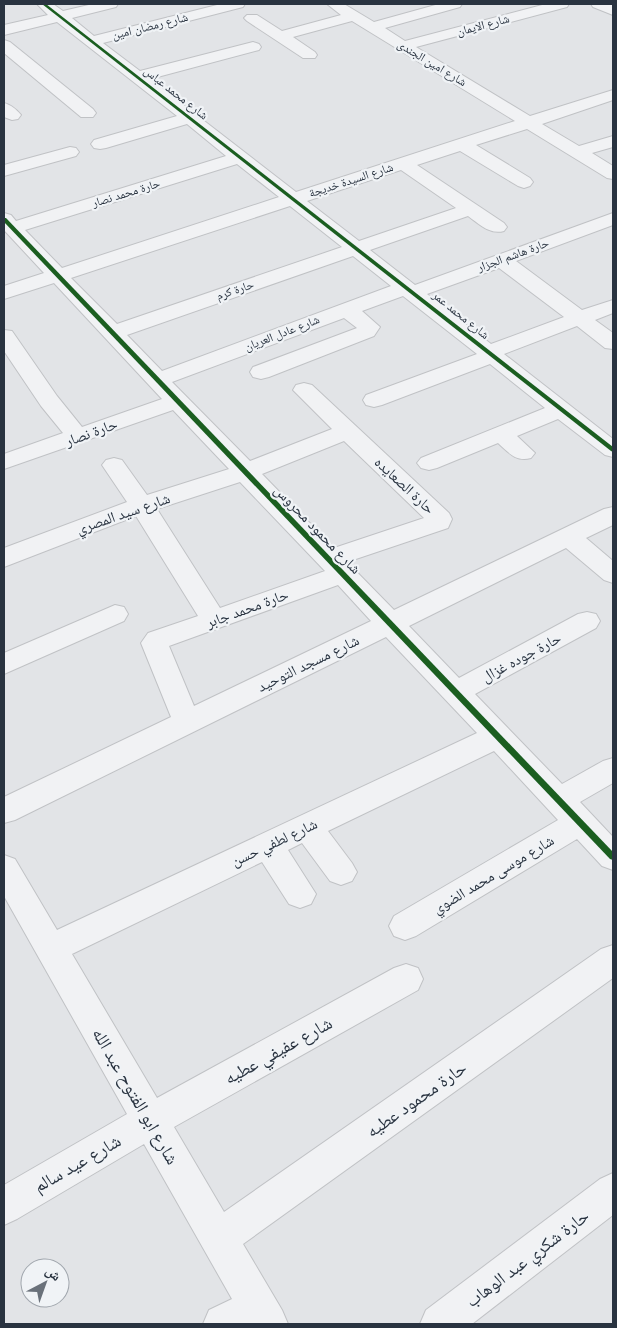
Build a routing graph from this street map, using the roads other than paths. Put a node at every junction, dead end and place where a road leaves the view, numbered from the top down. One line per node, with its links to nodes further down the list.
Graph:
1 (44, 4): 9 (street, شارع محمد عباس)
2 (110, 4): 9 (street)
3 (238, 4): 15 (street, شارع رمضان امين)
4 (337, 4): 10 (street, شارع امين الجندى)
5 (455, 4): 12 (street)
6 (562, 4): 17 (street, شارع الايمان)
7 (598, 4): 8 (street)
8 (613, 11)
9 (60, 16): 13 (street); 15 (street, شارع محمد عباس)
10 (355, 16): 12 (street, شارع امين الجندى); 14 (street)
11 (252, 18): 14 (street)
12 (372, 26): 17 (street, شارع امين الجندى)
13 (4, 30)
14 (280, 36): 19 (street)
15 (91, 40): 20 (street, شارع محمد عباس)
16 (4, 45): 22 (street)
17 (404, 46): 24 (street, شارع امين الجندى)
18 (253, 47): 20 (street)
19 (309, 55)
20 (138, 77): 23 (street, شارع محمد عباس)
21 (613, 95): 24 (street, شارع السيدة خديجة)
22 (87, 113)
23 (190, 118): 26 (street, شارع محمد عباس); 30 (street, شارع محمد عباس)
24 (529, 122): 27 (street, شارع السيدة خديجة); 29 (street, شارع امين الجندى)
25 (613, 141): 29 (street)
26 (100, 144)
27 (461, 144): 31 (street, شارع السيدة خديجة); 34 (street)
28 (70, 152): 32 (street)
29 (578, 152): 33 (street, شارع امين الجندى)
30 (240, 157): 35 (street, شارع محمد عباس); 38 (street, حارة محمد نصار)
31 (403, 163): 35 (street, شارع السيدة خديجة); 36 (street)
32 (4, 171)
33 (613, 174)
34 (524, 182)
35 (295, 198): 40 (street, شارع محمد عمر); 42 (street, شارع السيدة خديجة)
36 (470, 209): 39 (street); 40 (street, حارة كرم)
37 (613, 219): 41 (street, حارة هاشم الجزار)
38 (8, 224): 42 (street, شارع محمود محروس)
39 (497, 227)
40 (358, 248): 43 (street, شارع محمد عمر); 48 (street, حارة كرم)
41 (501, 260): 43 (street, حارة هاشم الجزار); 47 (street)
42 (57, 276): 44 (street, شارع السيدة خديجة); 48 (street, شارع محمود محروس)
43 (410, 289): 46 (street, شارع عادل العريان); 51 (street, شارع محمد عمر)
44 (4, 293)
45 (613, 306): 47 (street)
46 (346, 310): 52 (street); 53 (street, شارع عادل العريان)
47 (580, 318): 50 (street); 51 (street)
48 (112, 333): 53 (street, شارع محمود محروس)
49 (4, 336): 60 (street)
50 (613, 343)
51 (491, 353): 55 (street); 57 (street, شارع محمد عمر)
52 (261, 372)
53 (157, 380): 56 (street, شارع محمود محروس)
54 (304, 390): 58 (street, حارة الصعايده)
55 (374, 400)
56 (177, 401): 60 (street, حارة نصار); 66 (street, شارع محمود محروس)
57 (562, 409): 59 (street); 61 (street, شارع محمد عمر)
58 (347, 431): 66 (street, شارع سيد المصري); 71 (street, حارة الصعايده)
59 (501, 434): 62 (street); 64 (street)
60 (78, 437): 63 (street, حارة نصار)
61 (613, 450)
62 (523, 453)
63 (4, 462)
64 (429, 463)
65 (114, 464): 67 (street)
66 (245, 472): 67 (street, شارع سيد المصري); 71 (street, شارع محمود محروس)
67 (142, 506): 70 (street, شارع سيد المصري); 74 (street)
68 (613, 515): 69 (street, شارع مسجد التوحيد)
69 (568, 537): 72 (street); 76 (street, شارع مسجد التوحيد)
70 (4, 558)
71 (335, 566): 74 (street, حارة محمد جابر); 76 (street, شارع محمود محروس)
72 (613, 574)
73 (115, 614): 77 (street)
74 (214, 620): 79 (street, حارة محمد جابر)
75 (587, 621): 78 (street, حارة جوده غزال)
76 (390, 623): 78 (street, شارع محمود محروس); 79 (street, شارع مسجد التوحيد)
77 (4, 664)
78 (456, 692): 80 (street, شارع محمود محروس)
79 (187, 722): 83 (street, شارع مسجد التوحيد)
80 (498, 736): 82 (street, شارع محمود محروس); 85 (street, شارع لطفي حسن)
81 (613, 769): 82 (street)
82 (559, 800): 84 (street, شارع محمود محروس)
83 (4, 811)
84 (580, 822): 87 (street, شارع محمود محروس); 91 (street, شارع موسى محمد الضوي)
85 (307, 826): 86 (street, شارع لطفي حسن); 89 (street)
86 (268, 845): 90 (street); 92 (street, شارع لطفي حسن)
87 (613, 857)
88 (4, 868): 92 (street, شارع ابو الفتوح عبد الله)
89 (341, 872)
90 (300, 894)
91 (405, 926)
92 (50, 949): 95 (street, شارع ابو الفتوح عبد الله)
93 (613, 959): 98 (street, حارة محمود عطيه)
94 (406, 979): 95 (street, شارع عفيفي عطيه)
95 (150, 1121): 97 (street, شارع عيد سالم); 98 (street, شارع ابو الفتوح عبد الله)
96 (613, 1192): 101 (street, حارة شكري عبد الوهاب)
97 (4, 1206)
98 (218, 1239): 99 (street, شارع ابو الفتوح عبد الله)
99 (263, 1315): 100 (street)
100 (222, 1324)
101 (440, 1324)

